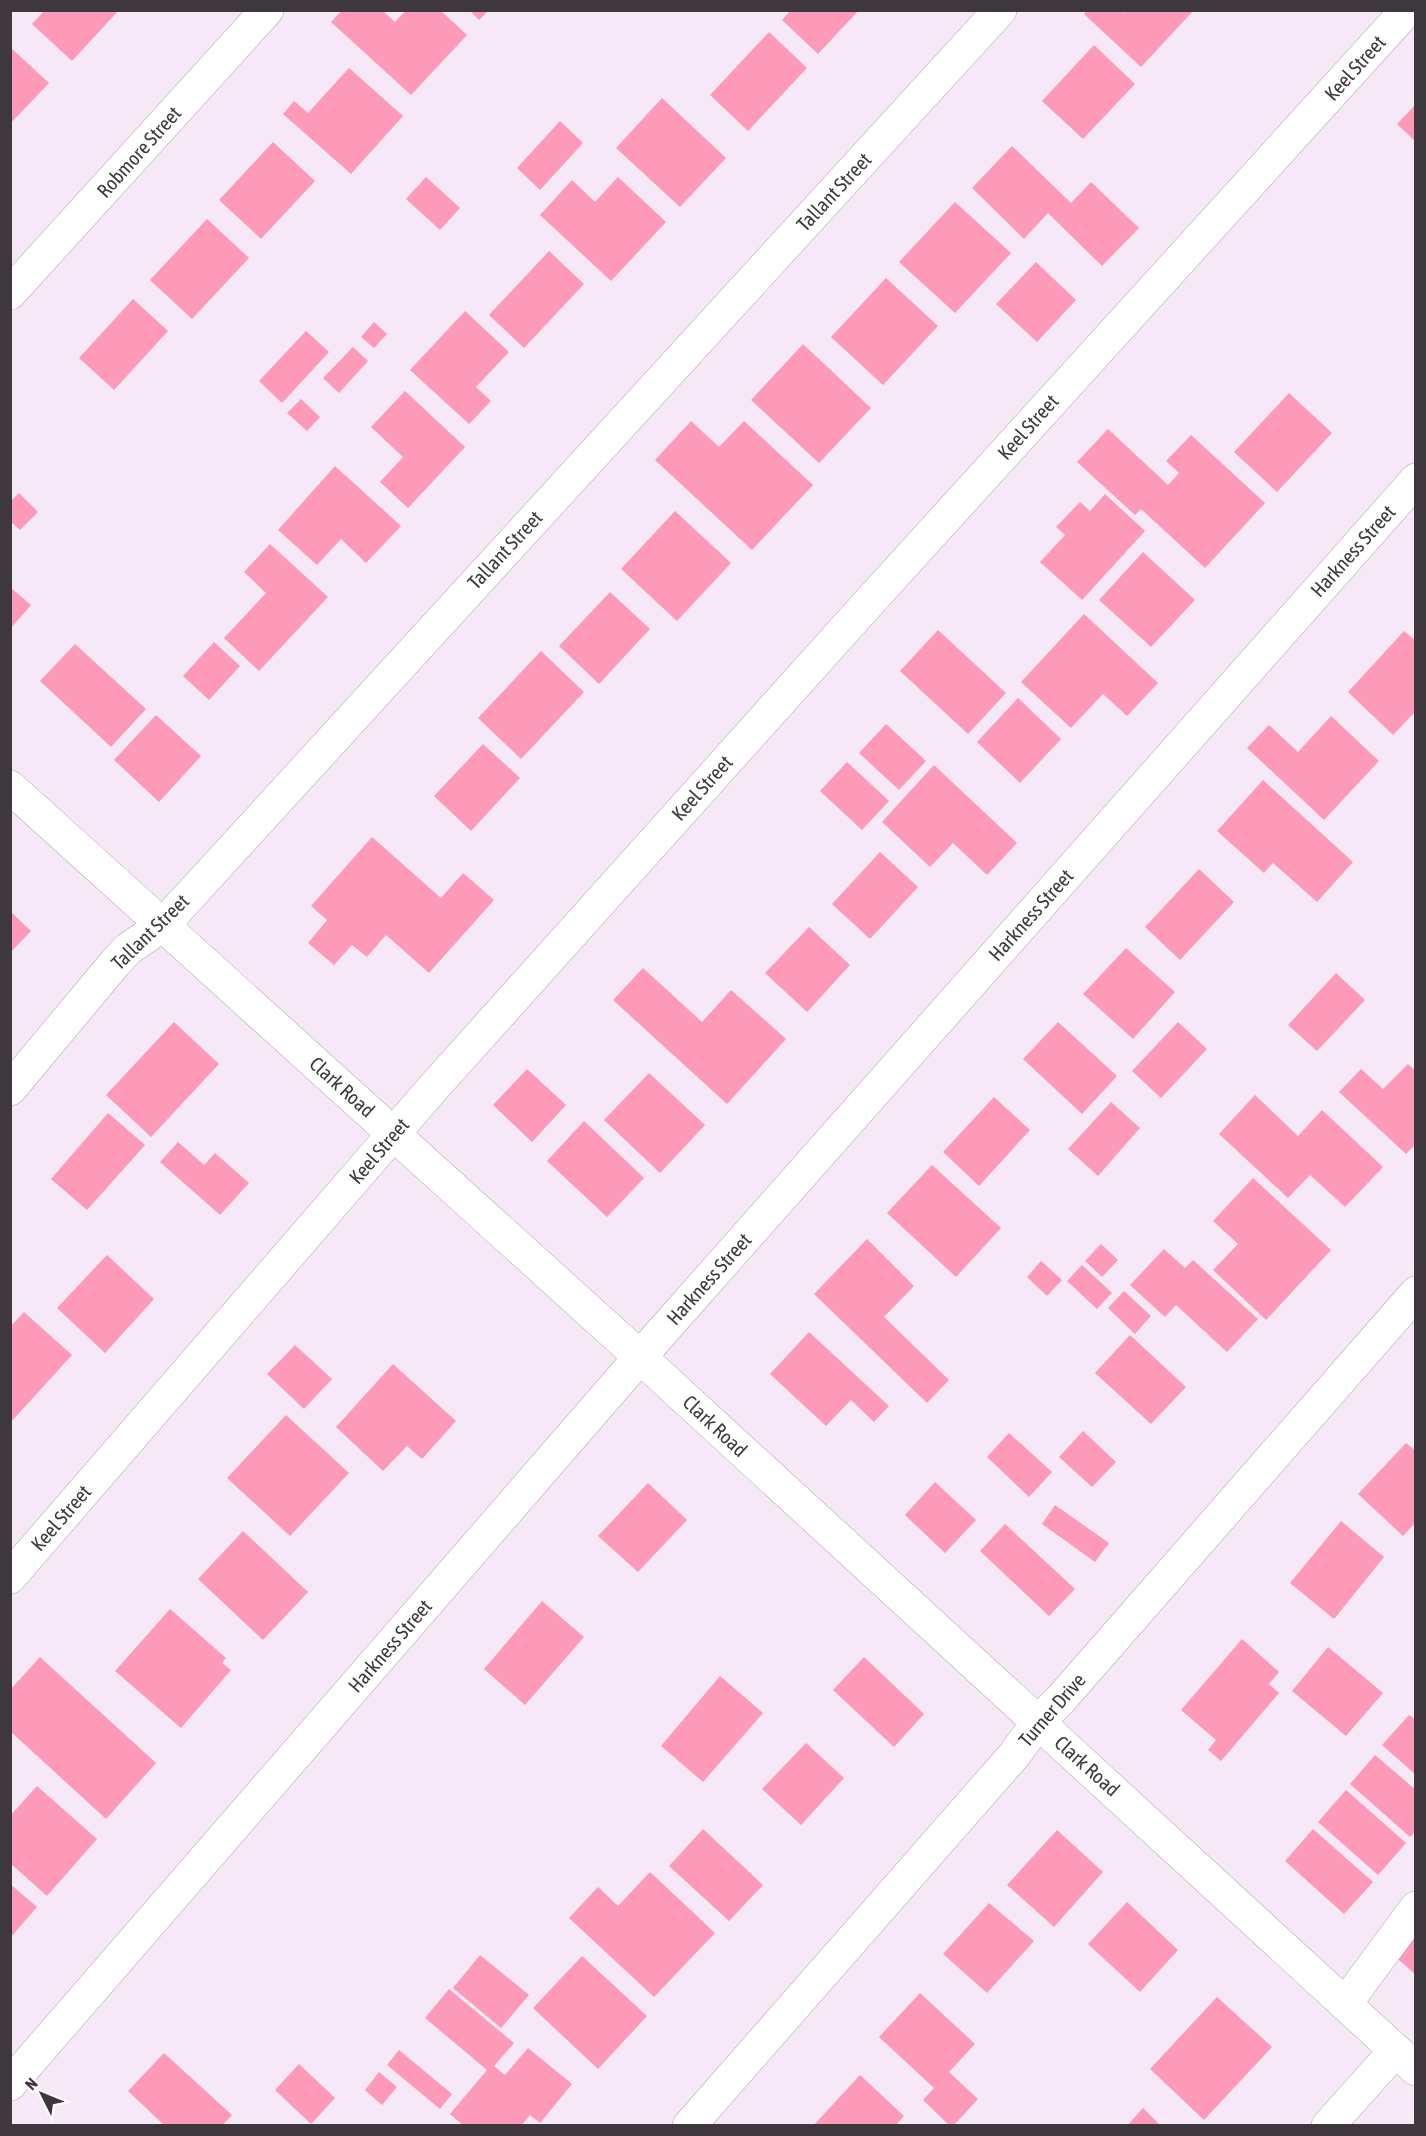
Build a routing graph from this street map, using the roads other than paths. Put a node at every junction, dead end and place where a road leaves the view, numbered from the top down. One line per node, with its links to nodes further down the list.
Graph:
1 (267, 10): 4 (street, Robmore Street)
2 (1000, 10): 7 (street, Tallant Street)
3 (1407, 10): 9 (street, Keel Street)
4 (10, 293)
5 (1416, 480): 11 (street, Harkness Street)
6 (10, 787): 7 (street, Clark Road)
7 (163, 925): 8 (street, Tallant Street); 9 (street, Clark Road)
8 (10, 1089)
9 (394, 1133): 11 (street, Clark Road); 12 (street, Keel Street)
10 (1416, 1293): 13 (street, Turner Drive)
11 (640, 1357): 13 (street, Clark Road); 17 (street, Harkness Street)
12 (10, 1577)
13 (1038, 1722): 15 (street, Clark Road); 18 (street, Turner Drive)
14 (1416, 1908): 15 (street)
15 (1345, 2004): 16 (street, Clark Road)
16 (1406, 2060): 19 (street)
17 (10, 2084)
18 (689, 2126)
19 (1328, 2126)

